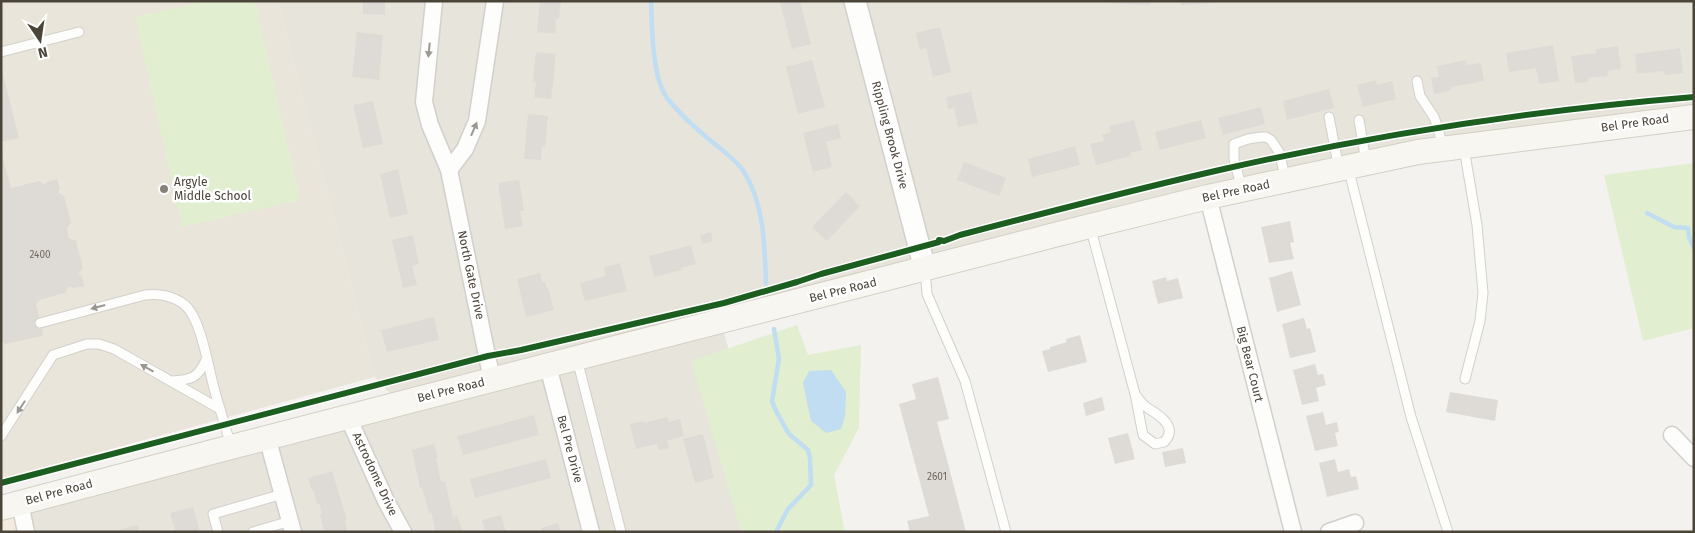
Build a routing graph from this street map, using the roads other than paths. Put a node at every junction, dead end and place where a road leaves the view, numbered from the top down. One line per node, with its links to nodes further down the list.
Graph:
1 (434, 1): 12 (street, North Gate Drive, one-way to 12)
2 (495, 1): 12 (street, one-way to 2)
3 (856, 1): 17 (street, Rippling Brook Drive)
4 (79, 32): 5 (lane)
5 (1, 52)
6 (1417, 81): 10 (lane)
7 (1330, 116): 11 (lane)
8 (1694, 117): 10 (main road, Bel Pre Road)
9 (1359, 120): 11 (lane)
10 (1454, 147): 11 (main road, Bel Pre Road); 22 (lane)
11 (1351, 166): 13 (main road, Bel Pre Road); 46 (lane)
12 (449, 170): 23 (street, North Gate Drive)
13 (1286, 180): 14 (main road, Bel Pre Road); 14 (lane)
14 (1242, 190): 15 (main road, Bel Pre Road)
15 (1208, 197): 16 (main road, Bel Pre Road); 44 (street, Big Bear Court)
16 (1090, 226): 17 (main road, Bel Pre Road); 25 (lane)
17 (925, 269): 19 (main road, Bel Pre Road); 43 (lane)
18 (40, 323): 20 (lane, one-way to 18)
19 (576, 358): 21 (main road, Bel Pre Road); 42 (lane)
20 (206, 360): 24 (lane); 26 (lane)
21 (548, 366): 23 (main road, Bel Pre Road); 41 (street, Bel Pre Drive)
22 (1465, 379)
23 (492, 380): 27 (main road, Bel Pre Road)
24 (171, 382): 26 (lane); 29 (lane, one-way to 29)
25 (1135, 394): 25 (lane)
26 (220, 409): 31 (lane)
27 (348, 417): 30 (main road, Bel Pre Road); 40 (street, Astrodome Drive)
28 (1672, 435): 32 (street)
29 (1, 436)
30 (268, 438): 31 (main road, Bel Pre Road); 33 (street)
31 (231, 447): 34 (main road, Bel Pre Road)
32 (1694, 458)
33 (283, 494): 36 (street); 38 (lane)
34 (10, 505): 37 (street)
35 (1355, 523): 45 (street)
36 (292, 527): 39 (lane)
37 (26, 532)
38 (218, 532)
39 (253, 532)
40 (403, 532)
41 (591, 532)
42 (621, 532)
43 (1006, 532)
44 (1293, 532)
45 (1329, 532)
46 (1448, 532)

